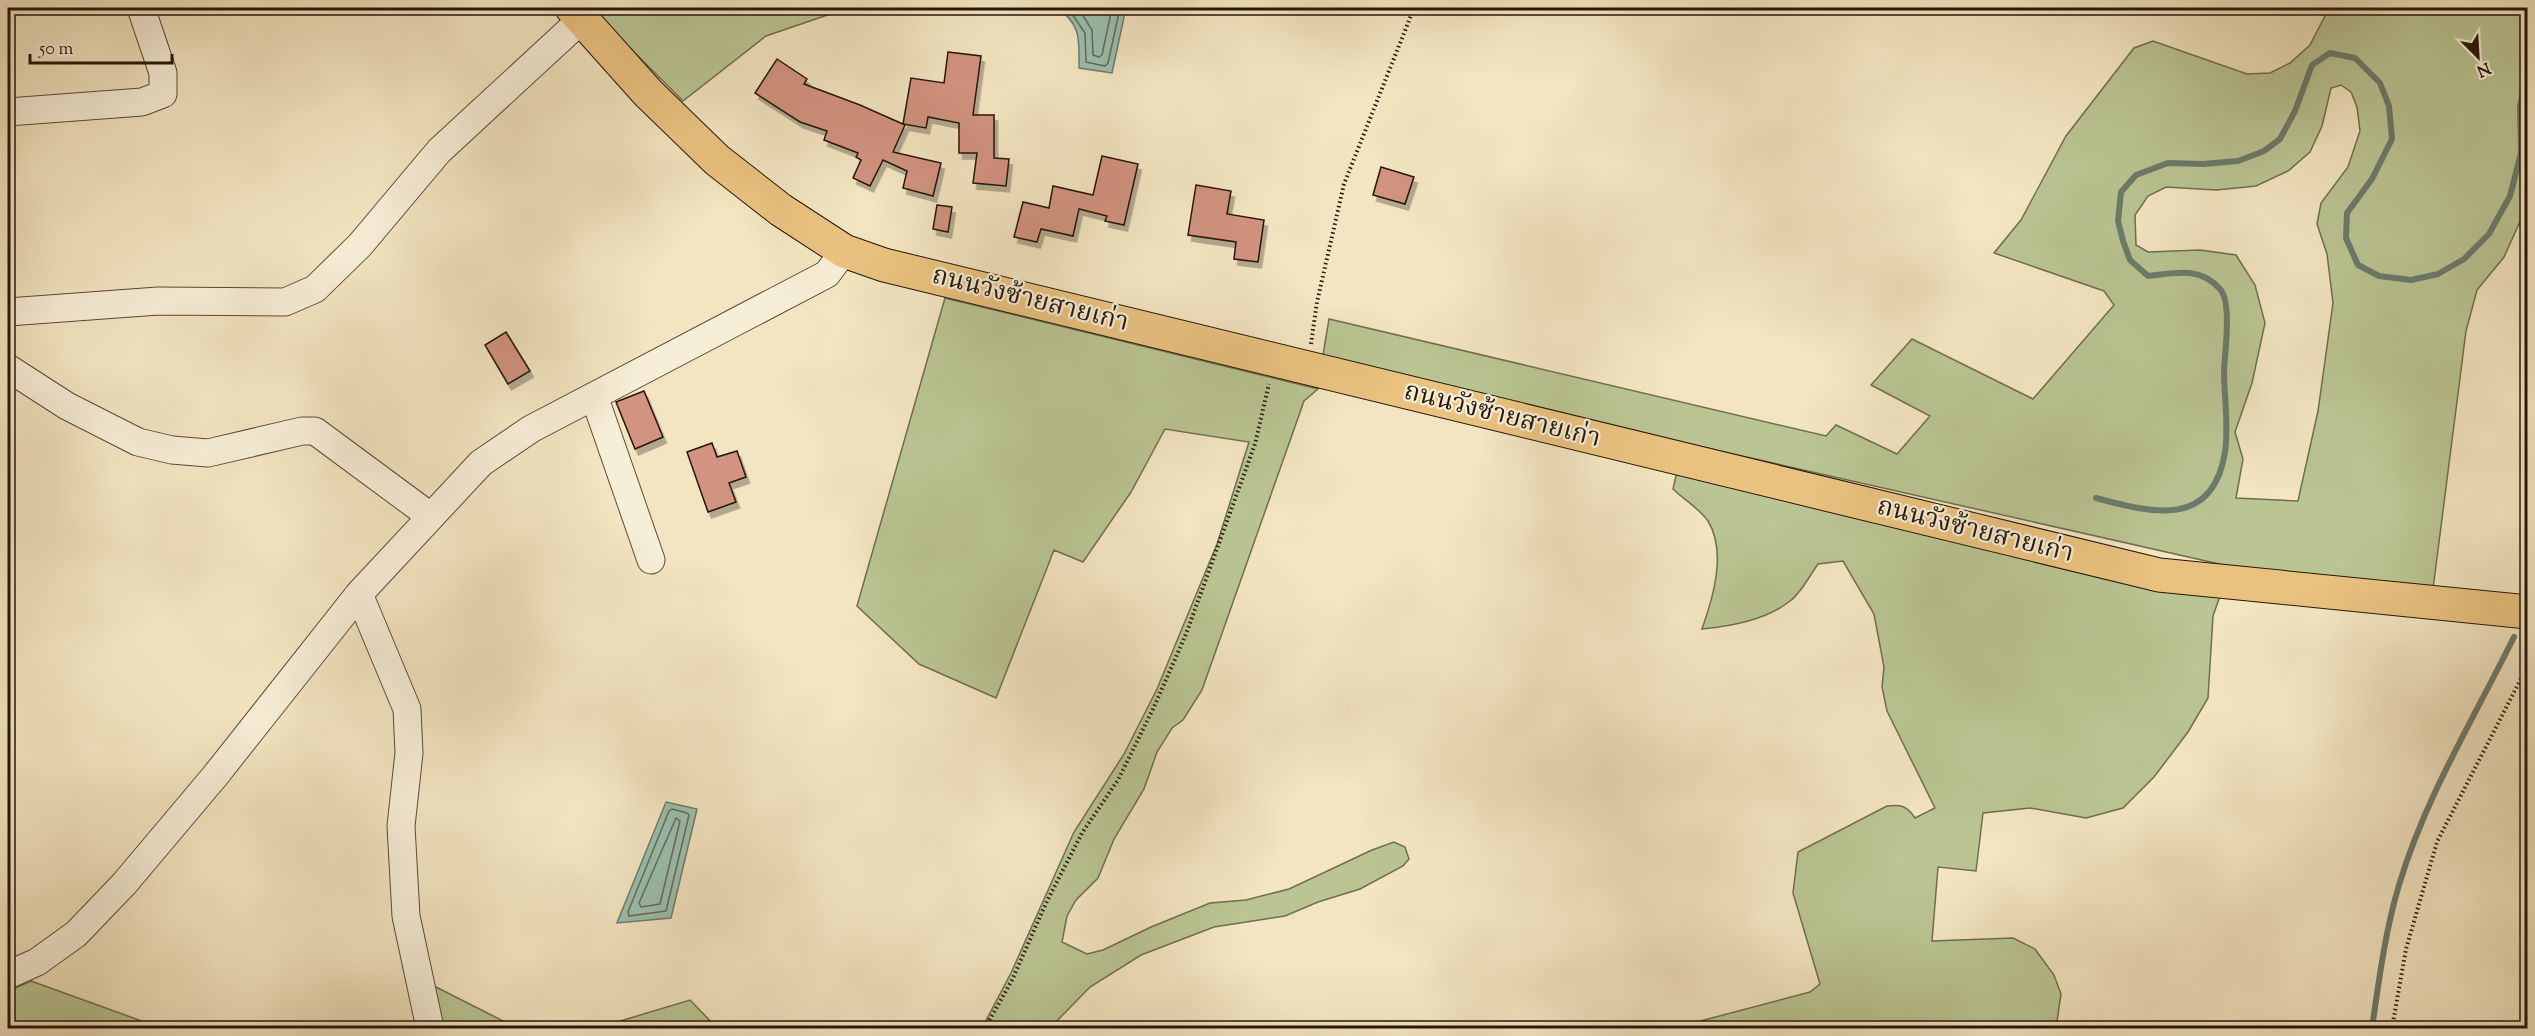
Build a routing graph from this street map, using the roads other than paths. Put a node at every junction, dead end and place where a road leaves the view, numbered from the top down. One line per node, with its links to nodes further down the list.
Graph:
1 (141, 8): 3 (street)
2 (577, 13): 4 (main road, ถนนวังซ้ายสายเก่า); 5 (street)
3 (8, 112)
4 (844, 251): 7 (street); 11 (main road, ถนนวังซ้ายสายเก่า)
5 (8, 312)
6 (8, 368): 8 (street)
7 (594, 396): 8 (street); 9 (street)
8 (430, 516): 10 (street)
9 (651, 560)
10 (359, 594): 12 (street); 13 (street)
11 (2528, 612)
12 (8, 975)
13 (430, 1029)

